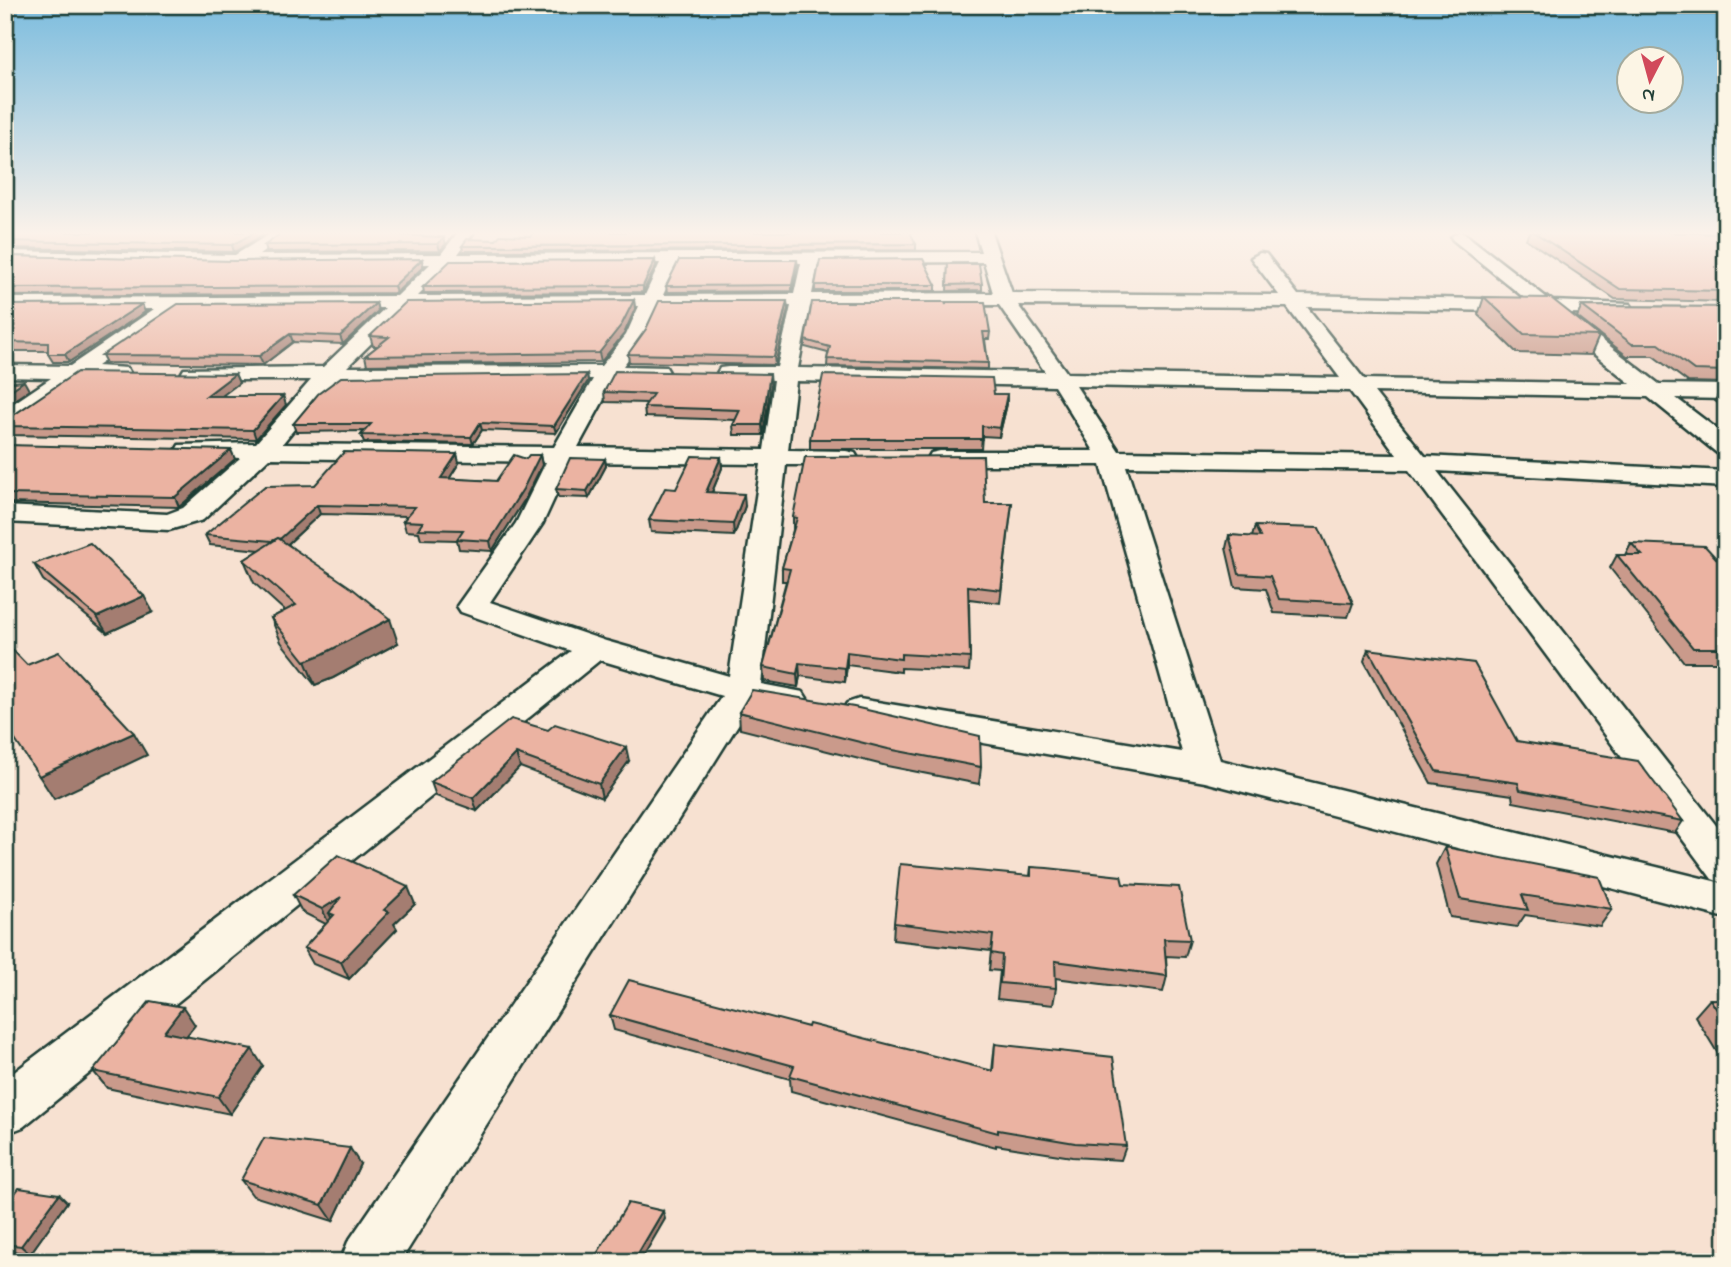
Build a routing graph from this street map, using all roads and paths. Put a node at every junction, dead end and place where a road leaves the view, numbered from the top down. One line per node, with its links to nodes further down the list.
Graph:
1 (193, 291): 13 (street)
2 (411, 291): 12 (street)
3 (656, 291): 8 (street)
4 (805, 291): 9 (street)
5 (1002, 291): 10 (street)
6 (1285, 291): 11 (street)
7 (1526, 291): 15 (street)
8 (652, 299): 9 (street); 12 (street); 18 (street)
9 (804, 299): 10 (street); 24 (street)
10 (1004, 299): 11 (street); 26 (street)
11 (1292, 301): 15 (street); 27 (street)
12 (399, 302): 13 (street); 25 (street)
13 (175, 303): 14 (street); 19 (street)
14 (5, 304)
15 (1544, 306): 16 (street); 28 (street)
16 (1648, 308)
17 (5, 371): 19 (street)
18 (608, 371): 20 (street); 25 (street); 34 (street)
19 (75, 372): 21 (street); 30 (street)
20 (677, 372)
21 (141, 373)
22 (168, 373): 25 (street)
23 (704, 373): 24 (street)
24 (786, 374): 26 (street); 38 (street)
25 (327, 375): 33 (street)
26 (1061, 380): 27 (street); 37 (street)
27 (1354, 383): 28 (street); 39 (street)
28 (1653, 392): 29 (street); 32 (street)
29 (1726, 392)
30 (5, 420)
31 (164, 449): 33 (street)
32 (1726, 449)
33 (264, 450): 34 (street); 41 (street)
34 (561, 456): 38 (street); 42 (street)
35 (874, 458): 38 (street)
36 (916, 458): 37 (street)
37 (1111, 458): 39 (street); 44 (street)
38 (776, 459): 43 (street)
39 (1418, 463): 40 (street); 45 (street)
40 (1726, 479)
41 (5, 513)
42 (595, 648): 43 (street); 47 (street)
43 (744, 689): 44 (street); 48 (street)
44 (1205, 769): 46 (street)
45 (1726, 868)
46 (1726, 901)
47 (5, 1110)
48 (368, 1262)

